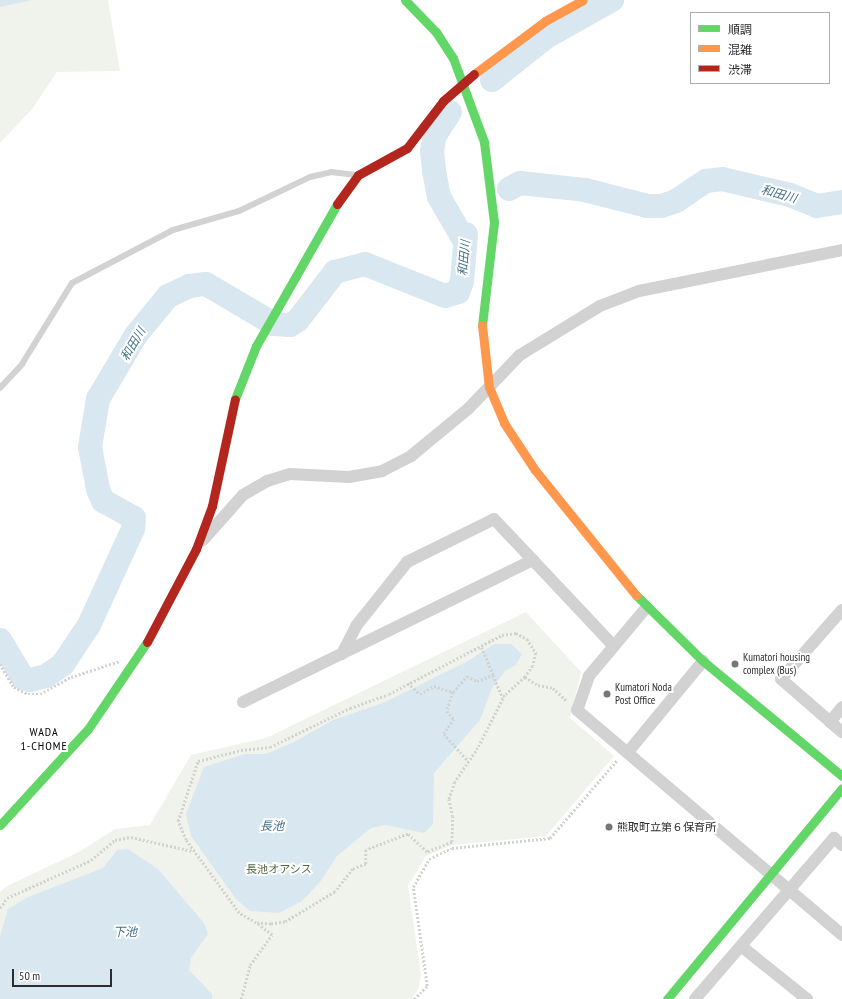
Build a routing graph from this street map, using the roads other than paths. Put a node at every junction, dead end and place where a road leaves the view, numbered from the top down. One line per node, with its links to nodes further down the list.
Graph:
1 (405, 0): 3 (street)
2 (583, 0): 3 (street)
3 (463, 82): 4 (street); 6 (street)
4 (358, 175): 7 (lane); 8 (street)
5 (842, 250): 6 (street)
6 (489, 387): 8 (street); 10 (street)
7 (0, 388)
8 (196, 549): 22 (street)
9 (533, 560): 12 (street); 13 (street); 13 (street)
10 (646, 608): 12 (street); 14 (street)
11 (842, 610): 17 (street)
12 (612, 644): 19 (street)
13 (342, 654): 15 (street)
14 (703, 661): 19 (street); 20 (street)
15 (243, 702)
16 (842, 707): 17 (street)
17 (830, 722): 18 (street)
18 (842, 732)
19 (628, 752): 24 (street)
20 (842, 776)
21 (842, 788): 24 (street)
22 (0, 825)
23 (842, 845): 25 (street)
24 (771, 874): 25 (street); 28 (street)
25 (790, 889): 26 (street); 27 (street)
26 (842, 935)
27 (741, 946): 29 (street); 30 (street)
28 (667, 999)
29 (696, 999)
30 (807, 999)

